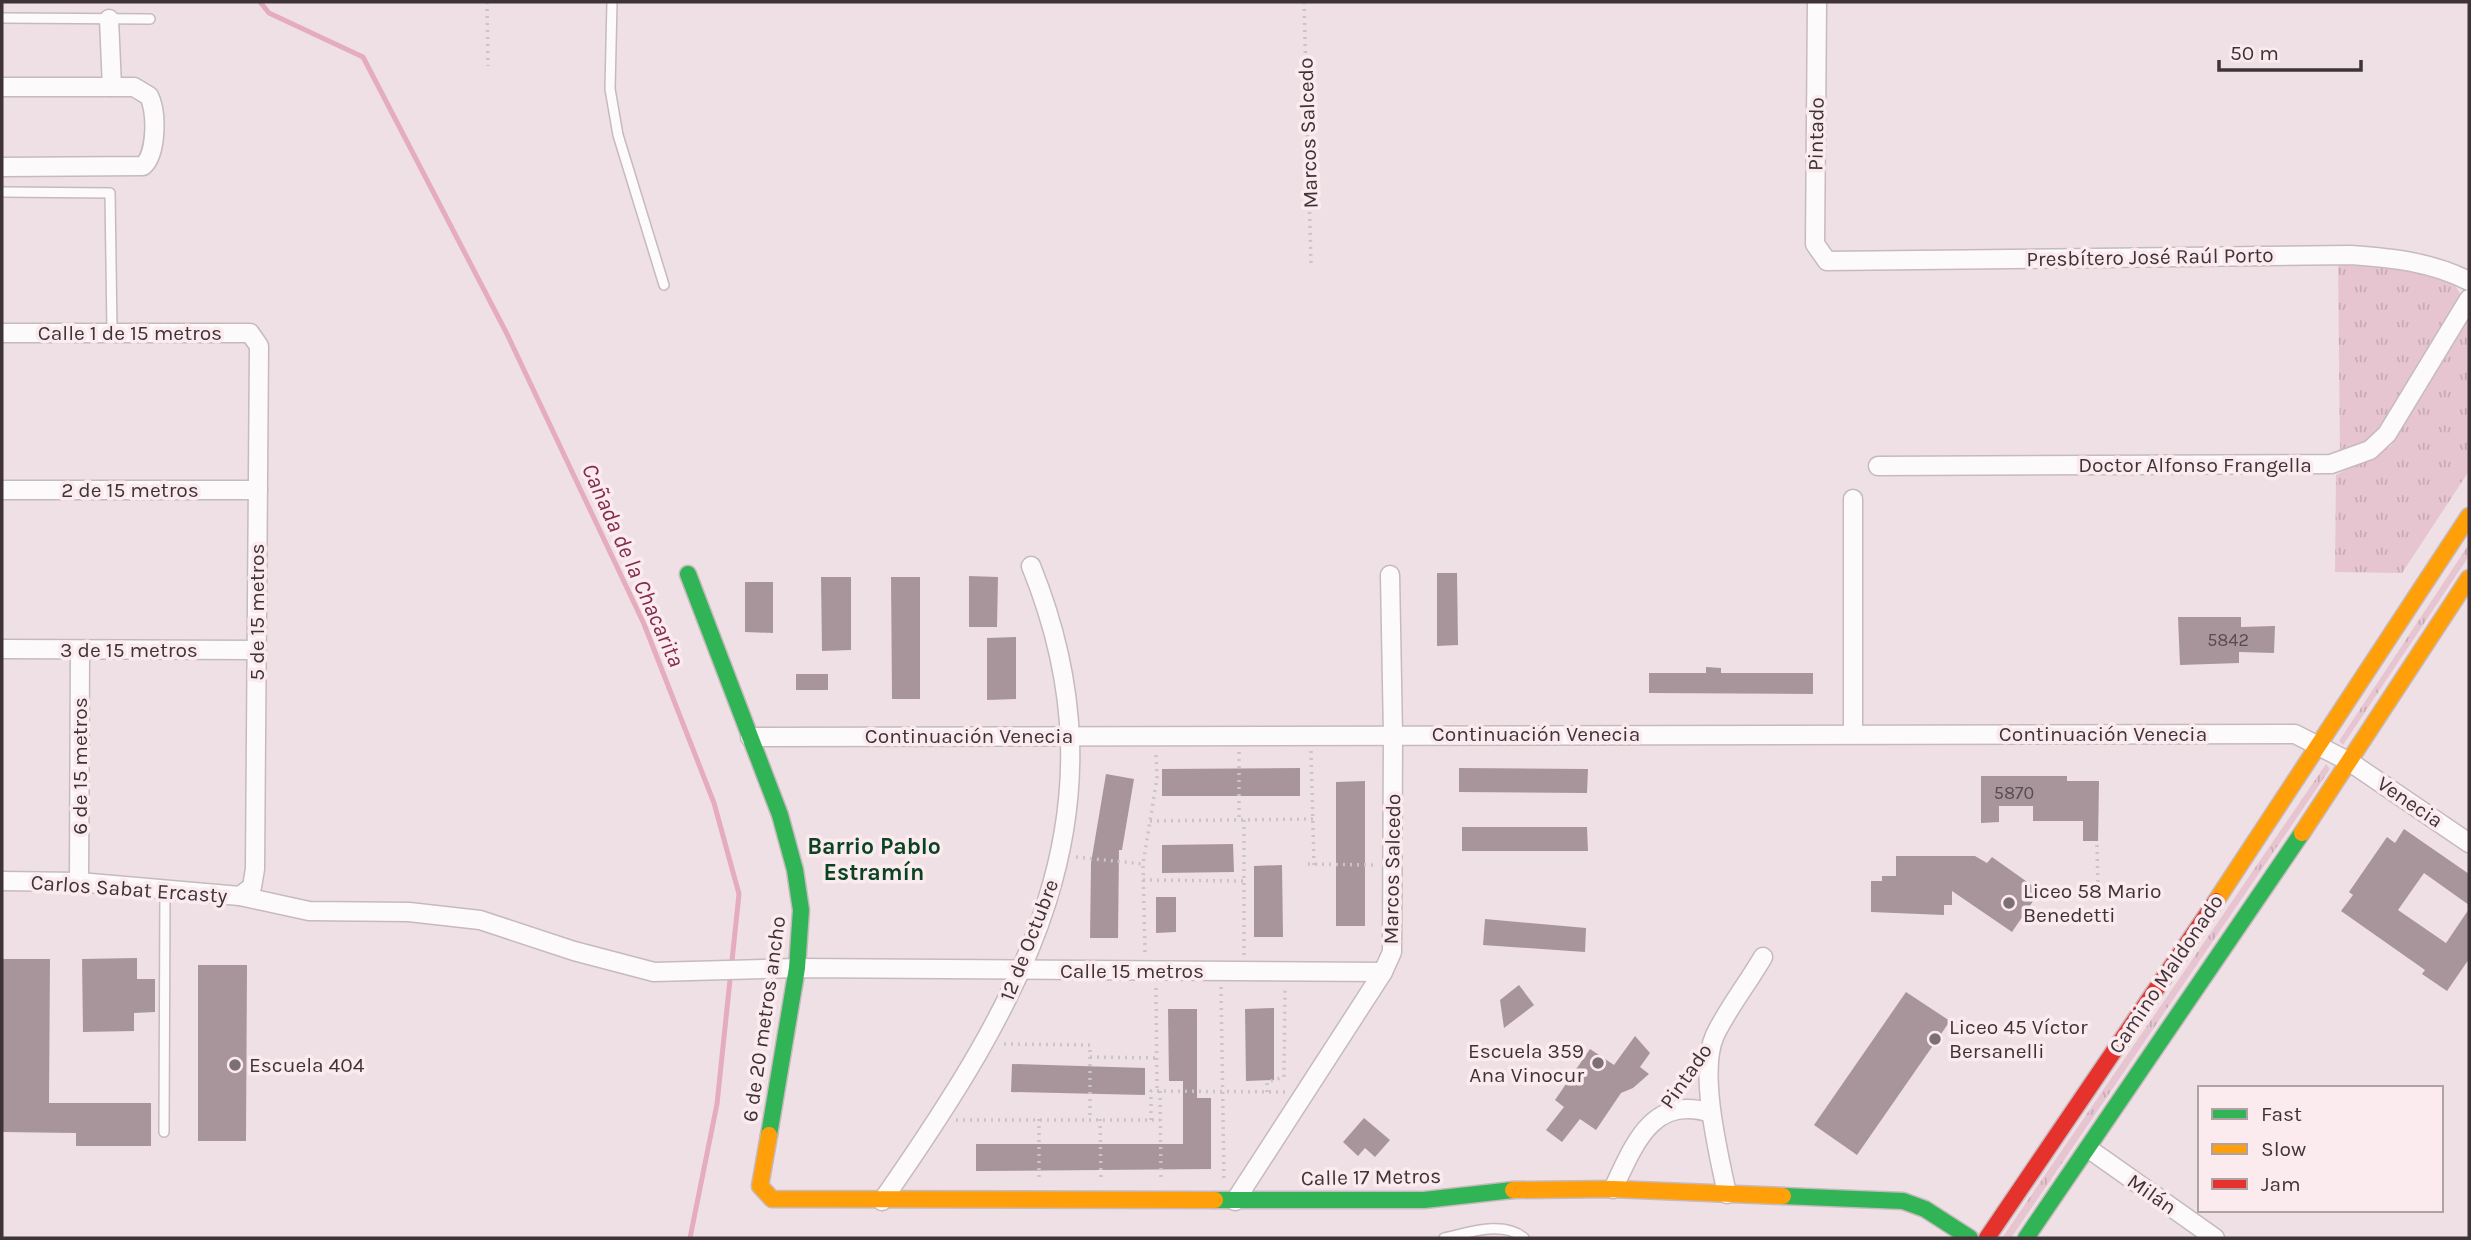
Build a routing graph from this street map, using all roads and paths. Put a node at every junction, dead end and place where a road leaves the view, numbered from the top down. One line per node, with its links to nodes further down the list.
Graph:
1 (487, 2): 8 (path)
2 (612, 2): 16 (lane)
3 (1304, 2): 14 (path, Marcos Salcedo)
4 (1817, 2): 13 (street, Pintado)
5 (2, 18): 6 (lane)
6 (109, 19): 7 (lane); 10 (street)
7 (150, 19)
8 (488, 66)
9 (2, 87): 10 (street)
10 (112, 87): 11 (street)
11 (2, 167)
12 (2, 192): 18 (lane)
13 (1827, 261): 15 (street, Presbítero José Raúl Porto)
14 (1311, 264)
15 (2469, 281)
16 (664, 285)
17 (2469, 299): 21 (street, Doctor Alfonso Frangella)
18 (112, 332): 19 (street, Calle 1 de 15 metros); 20 (street, Calle 1 de 15 metros)
19 (2, 333)
20 (256, 338): 23 (street, 5 de 15 metros)
21 (1878, 466)
22 (2, 490): 23 (street, 2 de 15 metros)
23 (258, 490): 32 (street, 5 de 15 metros)
24 (1853, 499): 33 (street)
25 (2469, 516): 40 (street, Camino Maldonado)
26 (1031, 566): 34 (street, 12 de Octubre)
27 (688, 575): 39 (street, 6 de 20 metros ancho)
28 (1390, 575): 38 (street, Marcos Salcedo)
29 (2469, 578): 41 (street, Camino Maldonado)
30 (2, 649): 31 (street, 3 de 15 metros)
31 (80, 650): 32 (street, 3 de 15 metros); 55 (street, 6 de 15 metros)
32 (256, 650): 57 (street, 5 de 15 metros)
33 (1853, 733): 38 (street, Continuación Venecia); 40 (street, Continuación Venecia)
34 (1070, 735): 35 (street, Continuación Venecia); 39 (street, Continuación Venecia); 47 (street, 12 de Octubre)
35 (1155, 735): 36 (street, Continuación Venecia); 44 (path)
36 (1239, 735): 37 (street, Continuación Venecia); 43 (path)
37 (1311, 735): 38 (street, Continuación Venecia); 42 (path)
38 (1393, 735): 51 (street, Marcos Salcedo)
39 (750, 737): 60 (street, 6 de 20 metros ancho)
40 (2319, 744): 41 (street); 97 (street, Camino Maldonado)
41 (2350, 762): 45 (street, Venecia); 85 (street, Camino Maldonado)
42 (1313, 819): 43 (path); 50 (path)
43 (1241, 820): 44 (path); 54 (path)
44 (1150, 821): 48 (path)
45 (2469, 843)
46 (2097, 845): 58 (path)
47 (1060, 853): 48 (path); 63 (street, 12 de Octubre)
48 (1143, 864): 52 (path)
49 (1308, 864): 50 (path)
50 (1314, 864): 51 (path)
51 (1393, 866): 65 (street, Marcos Salcedo)
52 (1143, 880): 54 (path); 64 (path)
53 (2, 881): 55 (street, Carlos Sabat Ercasty)
54 (1244, 881): 62 (path)
55 (79, 882): 56 (street, Carlos Sabat Ercasty)
56 (165, 888): 57 (street, Carlos Sabat Ercasty); 84 (lane)
57 (246, 892): 61 (street, Carlos Sabat Ercasty)
58 (2098, 892)
59 (1763, 957): 76 (street, Pintado)
60 (797, 968): 61 (street, Calle 15 metros); 63 (street, Calle 15 metros); 87 (street, 6 de 20 metros ancho)
61 (730, 969)
62 (1244, 970): 64 (street, Calle 15 metros); 65 (street, Calle 15 metros)
63 (1022, 971): 64 (street, Calle 15 metros); 68 (street, 12 de Octubre)
64 (1151, 971): 70 (path)
65 (1383, 972): 75 (street, Marcos Salcedo)
66 (1221, 990): 73 (path)
67 (1284, 991): 74 (path)
68 (984, 1044): 69 (path); 81 (street, 12 de Octubre)
69 (1090, 1057): 70 (path); 79 (path)
70 (1157, 1058): 72 (path)
71 (1690, 1071): 77 (path, Pintado)
72 (1159, 1091): 73 (path); 82 (path); 83 (path)
73 (1222, 1091): 74 (path); 89 (path)
74 (1267, 1091): 75 (path)
75 (1305, 1092): 89 (street, Marcos Salcedo)
76 (1711, 1113): 77 (street, Pintado); 88 (street, Pintado)
77 (1659, 1115): 86 (street, Pintado)
78 (1039, 1119): 79 (path); 81 (path); 91 (path)
79 (1090, 1119): 80 (path)
80 (1100, 1119): 82 (path); 92 (path)
81 (938, 1120): 90 (street, 12 de Octubre)
82 (1151, 1120): 83 (path)
83 (1160, 1120): 93 (path)
84 (164, 1132)
85 (2089, 1149): 98 (street, Camino Maldonado); 99 (street, Milán)
86 (1613, 1189): 88 (street, Calle 17 Metros); 89 (street, Calle 17 Metros)
87 (764, 1193): 90 (street, Calle 17 Metros)
88 (1727, 1194): 96 (street, Calle 17 Metros)
89 (1229, 1200): 93 (street, Calle 17 Metros)
90 (882, 1201): 91 (street, Calle 17 Metros)
91 (1039, 1201): 92 (street, Calle 17 Metros)
92 (1101, 1201): 93 (street, Calle 17 Metros)
93 (1161, 1201)
94 (1444, 1238): 95 (lane)
95 (1524, 1238)
96 (1970, 1238)
97 (1987, 1238)
98 (2026, 1238)
99 (2216, 1238)

